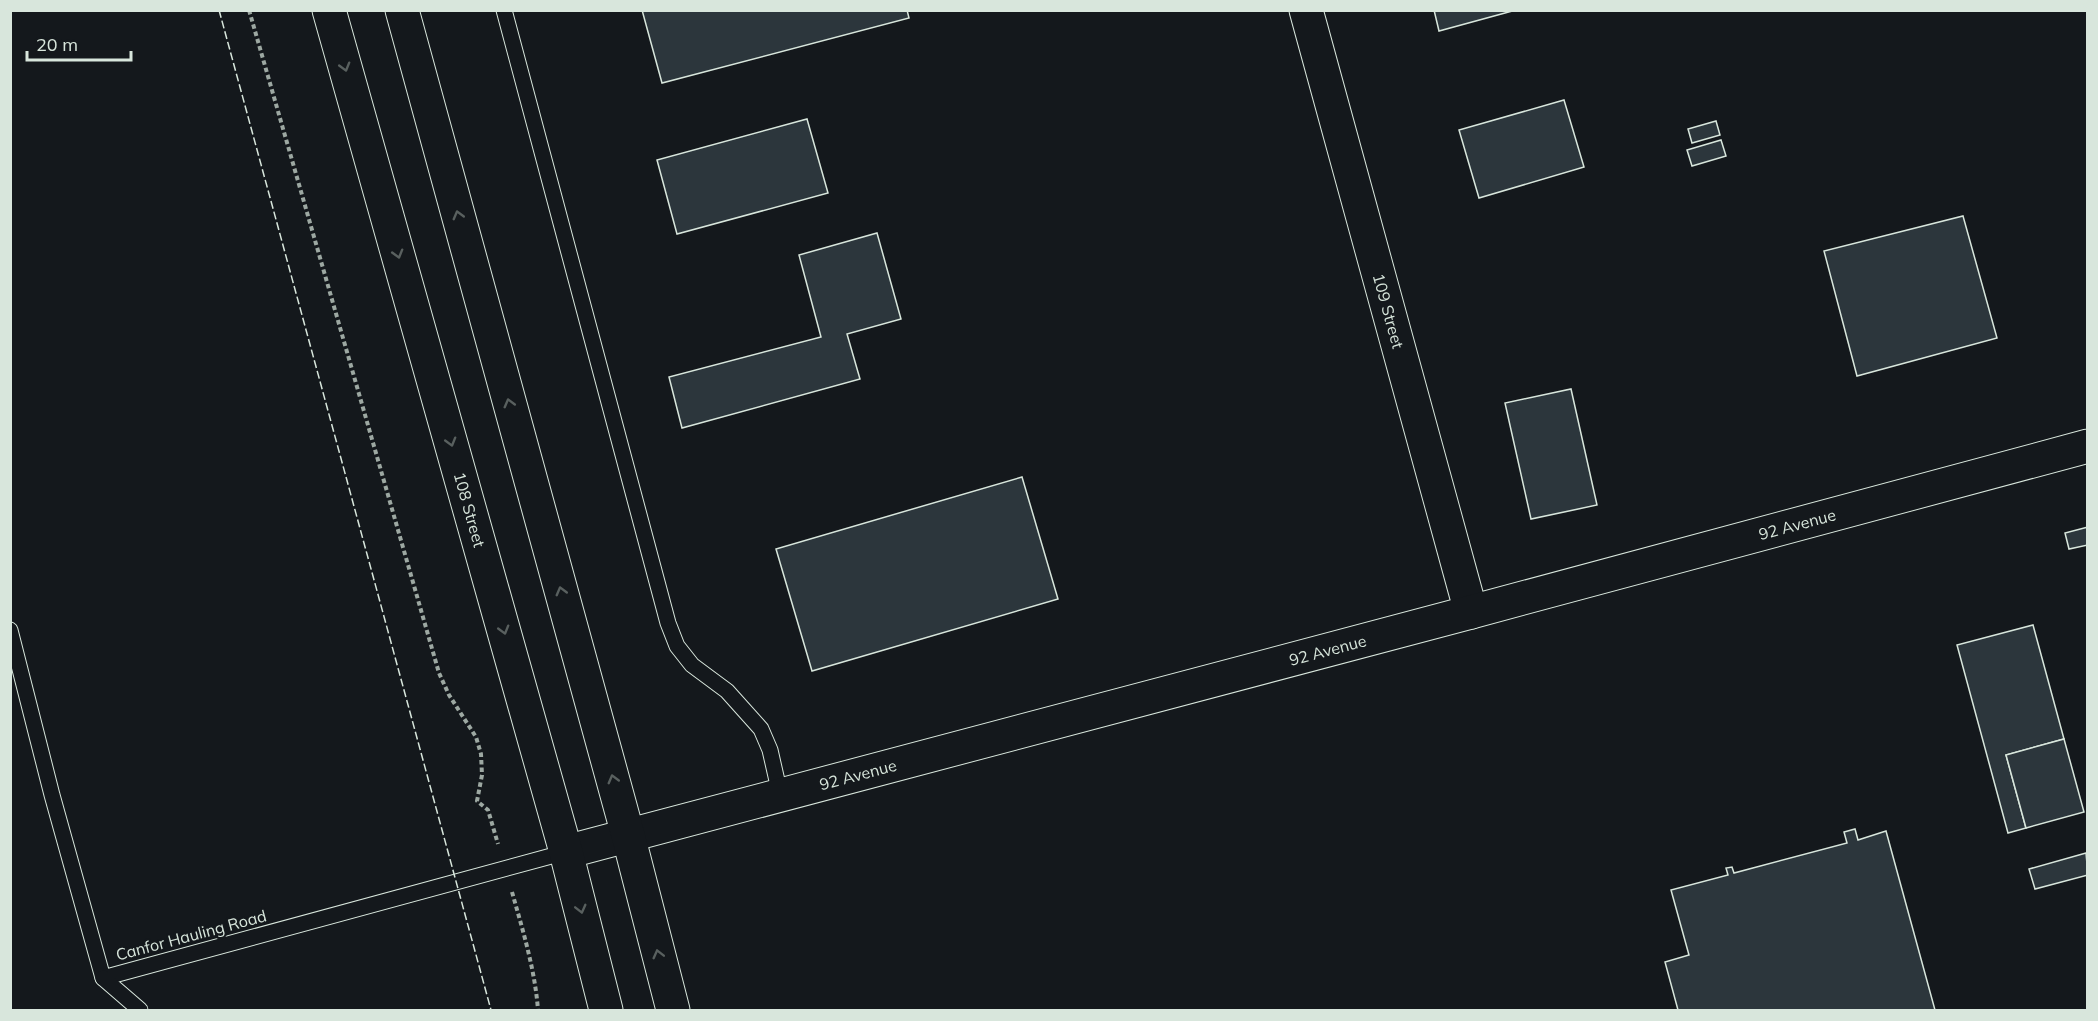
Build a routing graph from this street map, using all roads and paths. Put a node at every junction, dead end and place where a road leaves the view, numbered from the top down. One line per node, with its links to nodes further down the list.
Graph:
1 (249, 10): 12 (path)
2 (329, 10): 11 (street, 108 Street, one-way to 11)
3 (402, 10): 10 (street, one-way to 3)
4 (504, 10): 9 (lane)
5 (1305, 10): 7 (street, 109 Street)
6 (2088, 446): 7 (street, 92 Avenue)
7 (1471, 612): 9 (street, 92 Avenue)
8 (10, 630): 13 (lane, Canfor Hauling Road)
9 (780, 795): 10 (street, 92 Avenue)
10 (628, 835): 11 (street, 92 Avenue); 17 (street, one-way to 10)
11 (566, 852): 12 (lane, Canfor Hauling Road); 16 (street, 108 Street, one-way to 16)
12 (505, 868): 13 (lane, Canfor Hauling Road); 15 (path)
13 (103, 978): 14 (lane)
14 (140, 1011)
15 (538, 1011)
16 (606, 1011)
17 (673, 1011)

